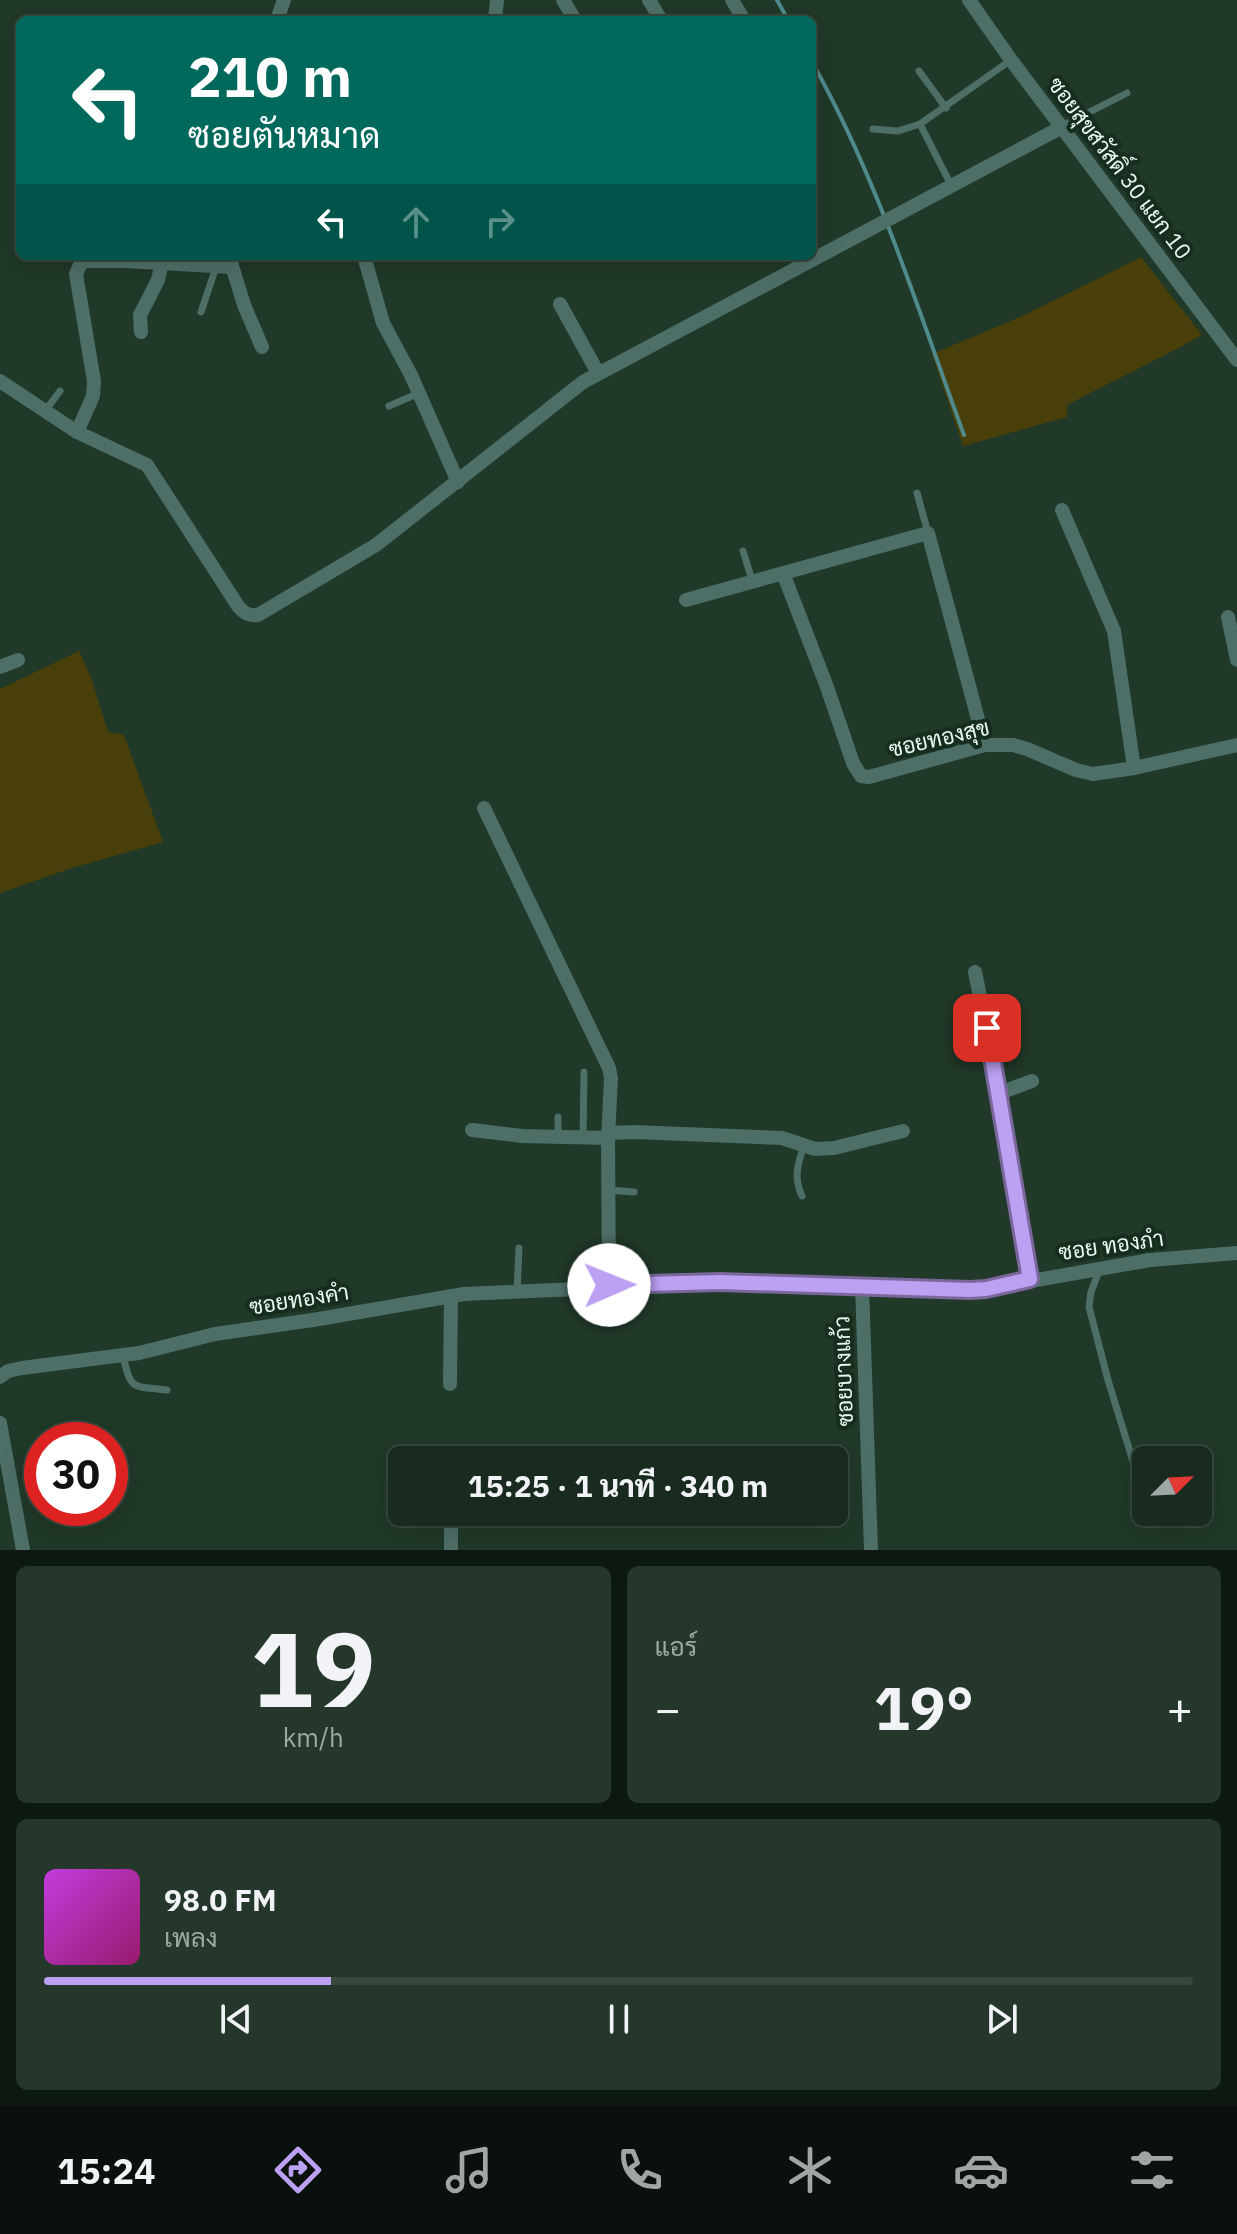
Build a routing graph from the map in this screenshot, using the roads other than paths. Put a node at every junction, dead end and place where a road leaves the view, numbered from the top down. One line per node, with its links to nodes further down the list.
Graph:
1 (969, 0): 2 (street, ซอยสุขสวัสดิ์ 30 แยก 10)
2 (1011, 60): 5 (lane); 7 (street, ซอยสุขสวัสดิ์ 30 แยก 10)
3 (919, 71): 5 (lane)
4 (1127, 93): 7 (lane)
5 (946, 108): 6 (lane)
6 (920, 124): 8 (lane); 9 (lane)
7 (1062, 127): 9 (street); 21 (street, ซอยสุขสวัสดิ์ 30 แยก 10)
8 (873, 129)
9 (951, 185): 10 (street)
10 (816, 257)
11 (99, 260): 28 (street)
12 (143, 260): 15 (street)
13 (365, 260): 25 (street)
14 (810, 260): 22 (street)
15 (162, 262): 16 (street); 19 (street)
16 (226, 263): 18 (lane); 20 (street)
17 (560, 304): 22 (street)
18 (201, 312)
19 (141, 332)
20 (262, 347)
21 (1237, 360)
22 (598, 373): 29 (street)
23 (0, 381): 27 (street)
24 (60, 391): 27 (lane)
25 (419, 393): 26 (lane); 29 (street)
26 (389, 406)
27 (45, 411): 28 (street)
28 (77, 432): 29 (street)
29 (458, 482)
30 (917, 493): 32 (lane)
31 (1062, 510): 43 (street)
32 (928, 533): 34 (street); 41 (street)
33 (743, 551): 35 (lane)
34 (783, 573): 35 (street); 41 (street, ซอยทองสุข)
35 (752, 580): 36 (street)
36 (686, 600)
37 (1228, 617): 39 (street)
38 (18, 660): 40 (street)
39 (1237, 660)
40 (0, 667)
41 (985, 745): 43 (street, ซอยทองสุข)
42 (1237, 745): 43 (street, ซอยทองสุข)
43 (1134, 768)
44 (484, 808): 52 (street)
45 (975, 972): 48 (street)
46 (584, 1072): 54 (lane)
47 (1032, 1081): 48 (street)
48 (1000, 1093): 62 (street)
49 (558, 1117): 53 (lane)
50 (472, 1130): 53 (street)
51 (903, 1131): 55 (street)
52 (608, 1135): 54 (street); 55 (street); 56 (street)
53 (558, 1138): 54 (street)
54 (583, 1138)
55 (804, 1145): 58 (lane)
56 (608, 1190): 57 (lane); 63 (street)
57 (634, 1192)
58 (802, 1196)
59 (519, 1248): 65 (lane)
60 (1237, 1253): 61 (street, ซอย ทองภํา)
61 (1100, 1269): 62 (street, ซอย ทองภํา); 72 (lane)
62 (1030, 1279): 64 (street, ซอย ทองภํา)
63 (609, 1285): 64 (street, ซอย ทองภํา); 65 (street, ซอยทองคำ)
64 (862, 1286): 76 (street, ซอยบางแก้ว)
65 (517, 1292): 66 (street, ซอยทองคำ)
66 (455, 1295): 67 (street, ซอยทองคำ); 69 (street)
67 (123, 1356): 68 (street, ซอยทองคำ); 70 (lane)
68 (0, 1377)
69 (450, 1384)
70 (167, 1390)
71 (0, 1423): 74 (street)
72 (1132, 1458)
73 (451, 1526): 75 (street)
74 (23, 1550)
75 (451, 1550)
76 (871, 1550)

